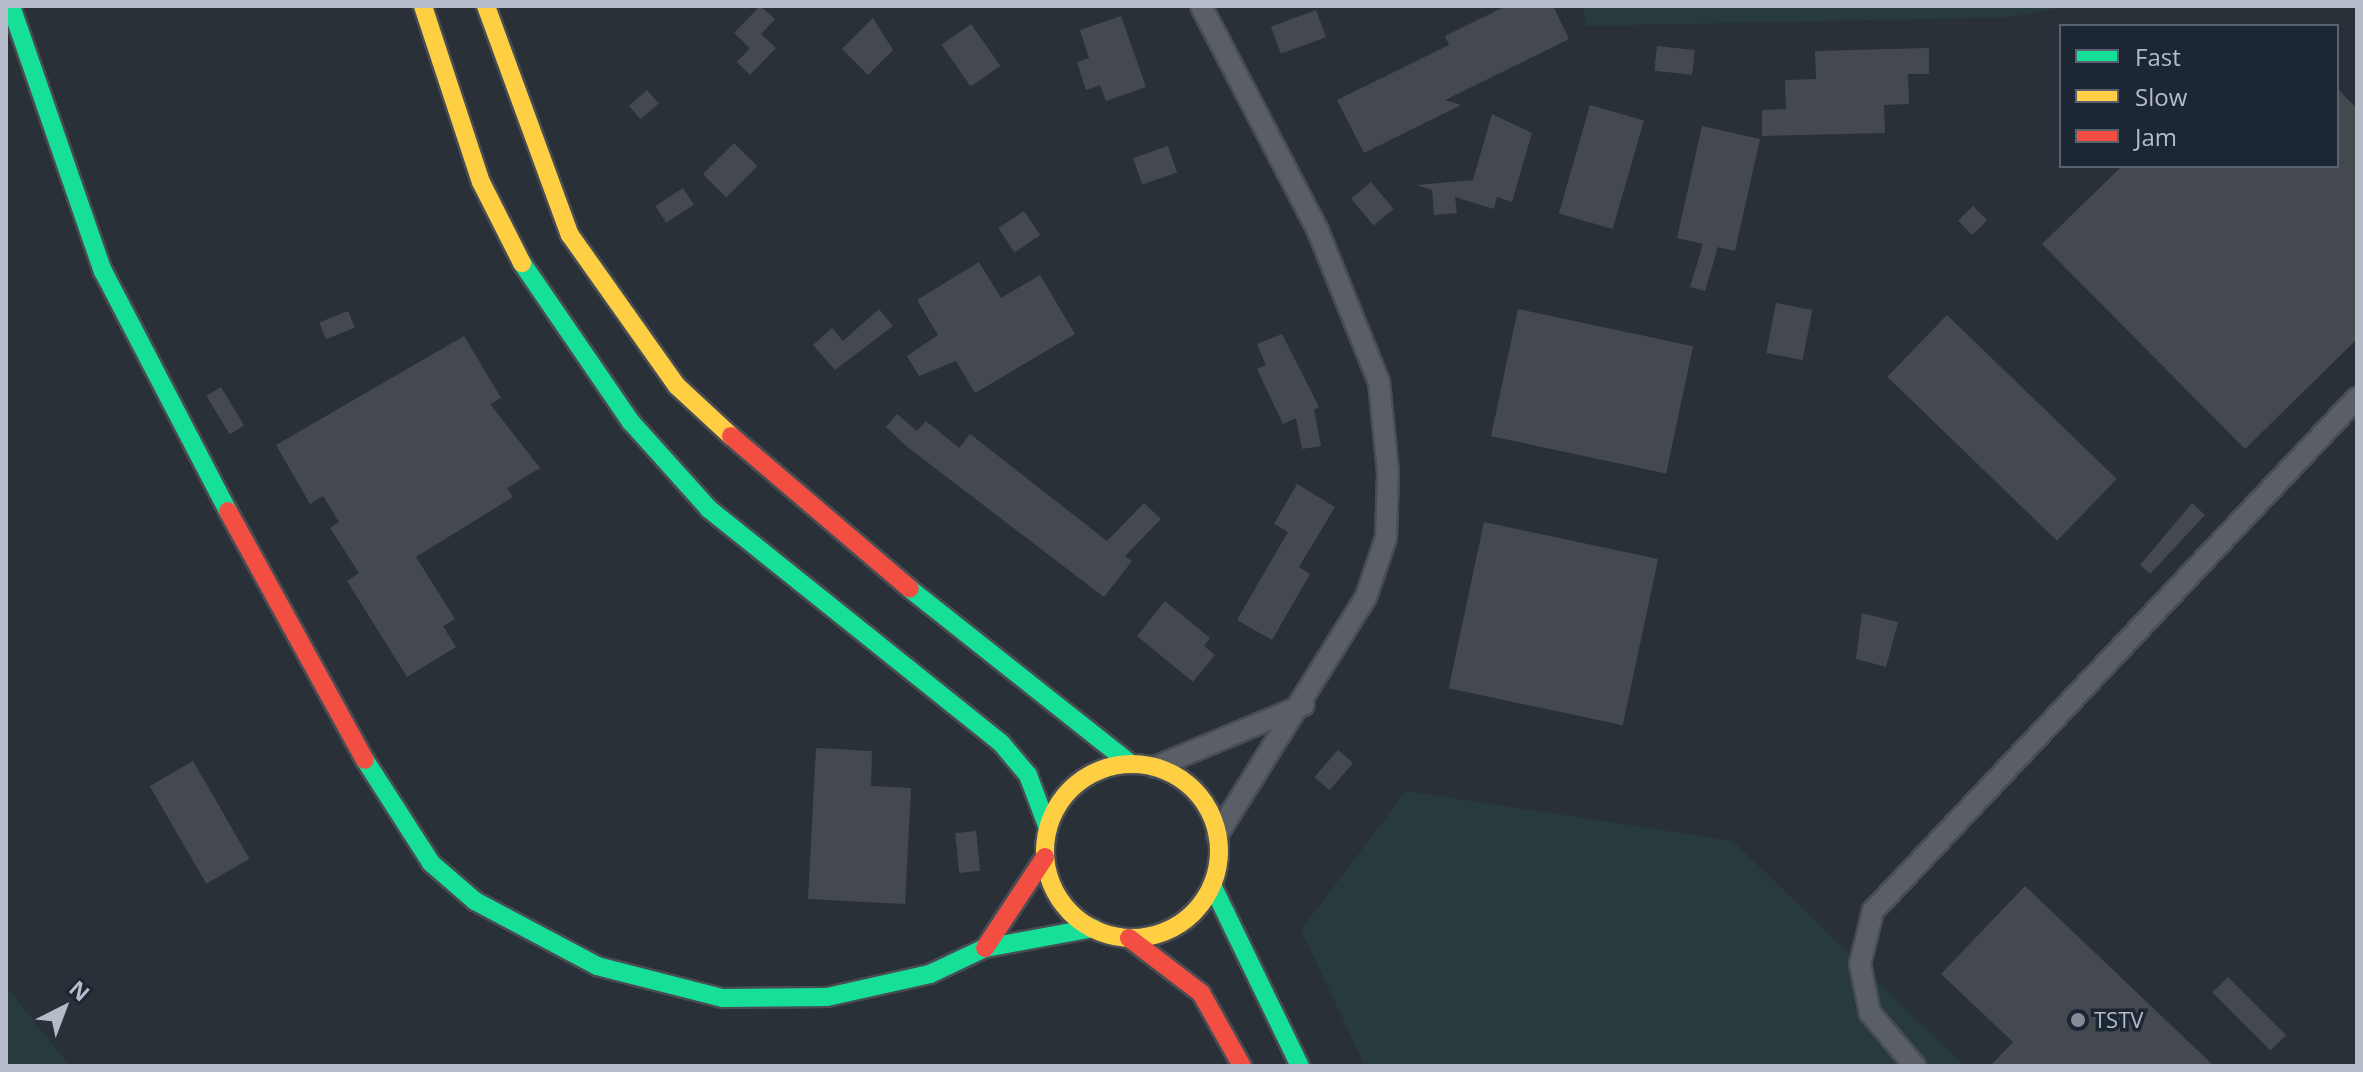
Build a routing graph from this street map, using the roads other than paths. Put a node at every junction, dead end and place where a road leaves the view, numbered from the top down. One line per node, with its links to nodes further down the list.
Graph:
1 (11, 6): 15 (street)
2 (423, 6): 9 (street)
3 (486, 6): 7 (street)
4 (1201, 6): 6 (street)
5 (2357, 398): 18 (street)
6 (1304, 705): 8 (street); 10 (street)
7 (1131, 764): 8 (street); 9 (street)
8 (1155, 767): 10 (street)
9 (1048, 828): 11 (street)
10 (1217, 835): 12 (street)
11 (1045, 857): 13 (street); 15 (street)
12 (1212, 885): 14 (street); 17 (street)
13 (1093, 928): 14 (street); 15 (street)
14 (1129, 938): 16 (street)
15 (985, 948)
16 (1242, 1066)
17 (1300, 1066)
18 (1915, 1066)

